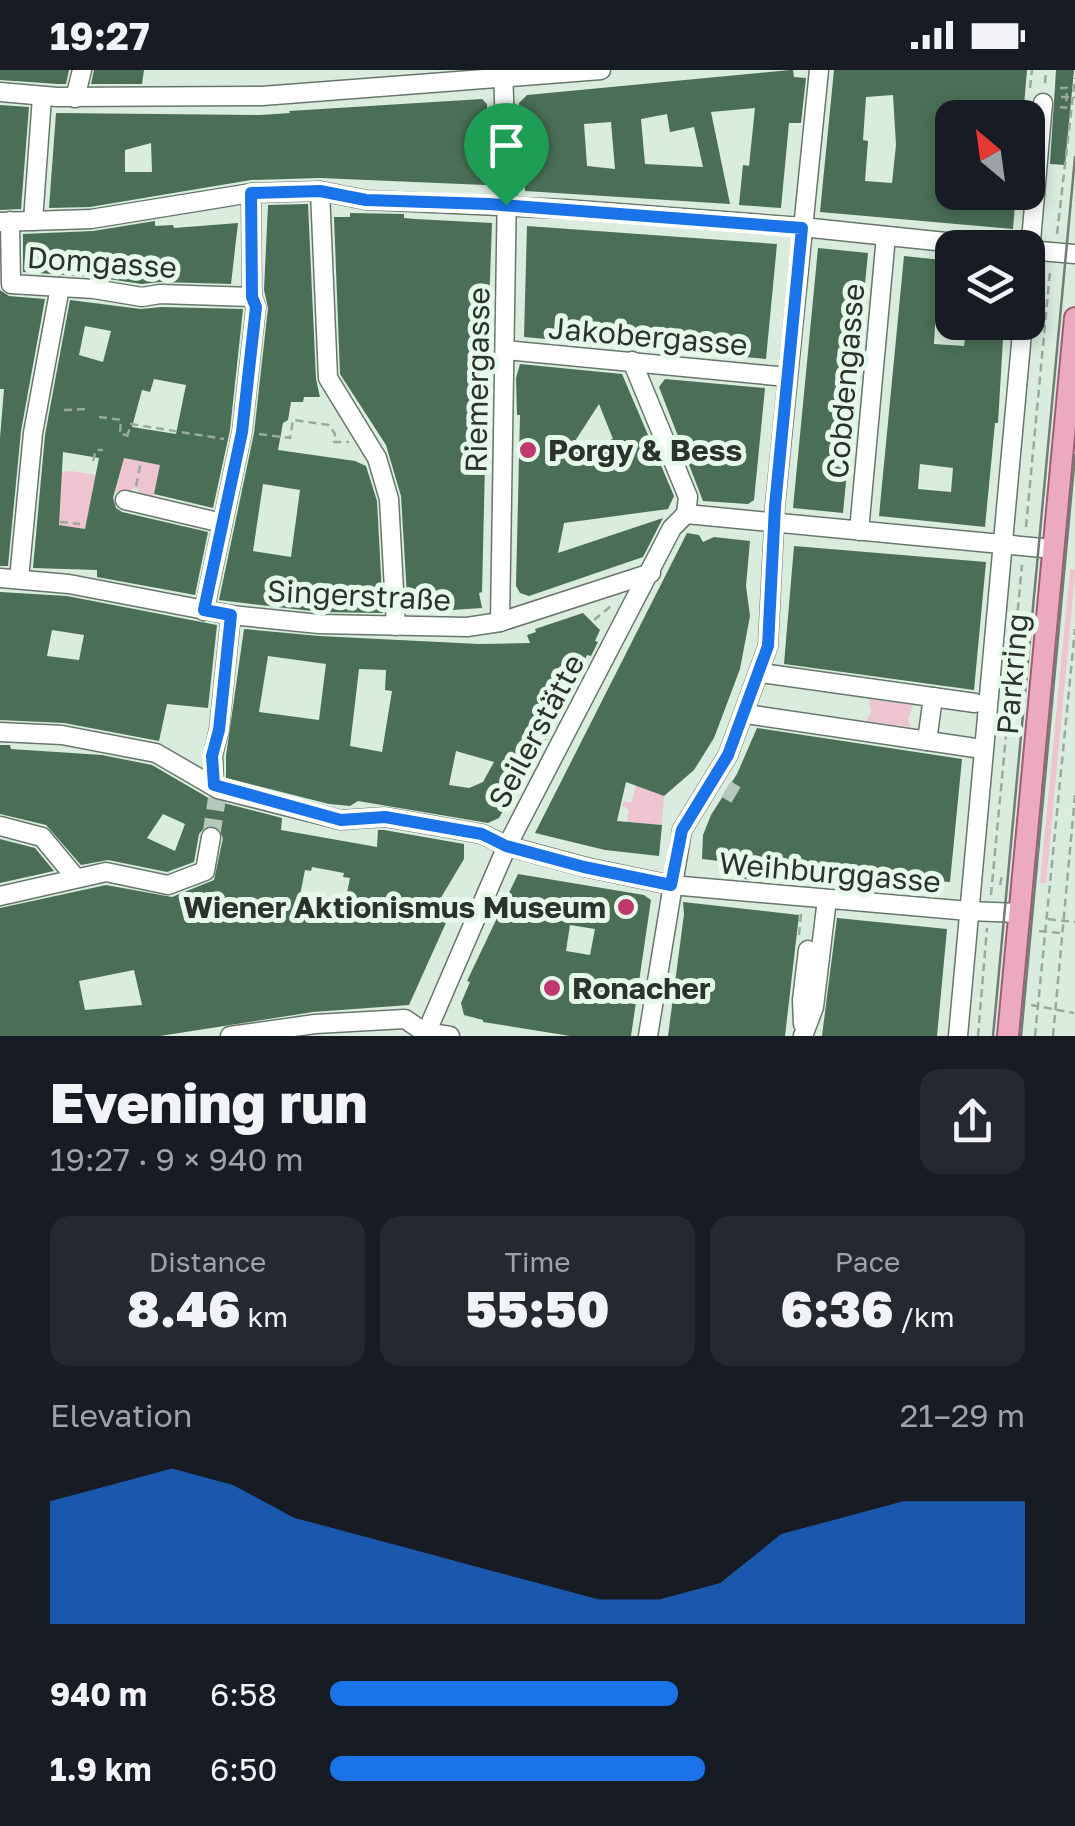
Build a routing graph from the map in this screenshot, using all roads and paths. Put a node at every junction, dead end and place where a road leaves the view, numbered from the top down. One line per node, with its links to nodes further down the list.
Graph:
1 (82, 70): 13 (street)
2 (601, 70): 5 (street)
3 (820, 70): 20 (street)
4 (1032, 70): 14 (path)
5 (503, 75): 13 (street); 17 (street, Riemergasse)
6 (1065, 78): 7 (path)
7 (1075, 78): 11 (path)
8 (1060, 88): 10 (path)
9 (0, 92): 12 (street)
10 (1066, 96): 11 (path); 14 (path); 14 (path)
11 (1074, 96): 25 (path)
12 (42, 97): 13 (street); 19 (street)
13 (75, 98)
14 (1047, 102): 21 (street)
15 (320, 191): 16 (street); 17 (street); 61 (street)
16 (251, 193): 19 (street); 28 (street)
17 (506, 205): 20 (street); 31 (street, Riemergasse)
18 (5, 222): 19 (street); 27 (street, Domgasse)
19 (34, 222)
20 (802, 228): 22 (street); 33 (street)
21 (1031, 230)
22 (886, 236): 23 (street); 49 (street, Cobdengasse)
23 (935, 241)
24 (1045, 251): 25 (street)
25 (1054, 252): 26 (street); 50 (path)
26 (1075, 254)
27 (60, 287): 28 (street, Domgasse); 55 (street)
28 (252, 297): 46 (street)
29 (1075, 318): 52 (main road, Parkring)
30 (1021, 340): 51 (street, Parkring)
31 (504, 350): 32 (street, Jakobergasse); 60 (street, Riemergasse)
32 (632, 361): 33 (street, Jakobergasse); 44 (street)
33 (787, 377): 48 (street)
34 (86, 408): 35 (path)
35 (64, 410)
36 (99, 418): 39 (path)
37 (254, 434): 38 (path)
38 (353, 436)
39 (222, 439)
40 (103, 450): 41 (path)
41 (93, 461)
42 (141, 461): 43 (path)
43 (130, 494): 46 (street)
44 (686, 514): 48 (street); 54 (street, Seilerstätte)
45 (60, 522): 47 (path)
46 (222, 523): 57 (street)
47 (80, 524)
48 (774, 524): 49 (street); 63 (street)
49 (858, 531): 51 (street)
50 (1025, 532)
51 (1003, 546): 52 (street); 69 (street, Parkring)
52 (1053, 550): 82 (main road, Parkring)
53 (1022, 564): 84 (path)
54 (651, 573): 60 (street, Singerstraße); 74 (street, Seilerstätte)
55 (9, 578): 57 (street, Singerstraße)
56 (609, 607): 59 (path)
57 (204, 610): 58 (street, Singerstraße)
58 (231, 615): 61 (street, Singerstraße); 70 (street)
59 (594, 620)
60 (500, 622): 61 (street, Singerstraße)
61 (396, 626)
62 (1075, 630): 83 (path)
63 (760, 673): 64 (street); 66 (street)
64 (933, 697): 65 (street); 68 (street)
65 (975, 703)
66 (746, 714): 68 (street); 77 (street)
67 (0, 732): 70 (street, Weihburggasse)
68 (927, 741): 69 (street)
69 (982, 749): 81 (street, Parkring)
70 (217, 791): 74 (street, Weihburggasse)
71 (1075, 795): 85 (path)
72 (0, 826): 76 (street)
73 (211, 837): 76 (street)
74 (506, 846): 77 (street, Weihburggasse); 95 (street, Seilerstätte)
75 (1002, 876): 78 (path)
76 (76, 878): 79 (street)
77 (671, 885): 80 (street, Weihburggasse); 98 (street)
78 (1000, 885)
79 (0, 896)
80 (828, 899): 81 (street, Weihburggasse); 94 (street)
81 (969, 911): 84 (street, Weihburggasse); 99 (street, Parkring)
82 (1020, 912): 84 (street, Weihburggasse); 101 (main road, Parkring)
83 (1047, 919): 85 (path); 87 (path)
84 (988, 920): 100 (path)
85 (1063, 921): 86 (path); 88 (path)
86 (1075, 922)
87 (1045, 932): 88 (path); 91 (path)
88 (1062, 934): 92 (path)
89 (808, 950): 94 (street)
90 (1028, 1004): 91 (path)
91 (1038, 1006): 92 (path); 102 (path)
92 (1055, 1009): 93 (path); 103 (path)
93 (1074, 1013)
94 (803, 1033)
95 (424, 1034): 96 (street); 97 (street)
96 (230, 1036)
97 (450, 1036)
98 (648, 1036)
99 (958, 1036)
100 (978, 1036)
101 (1008, 1036)
102 (1035, 1036)
103 (1052, 1036)

